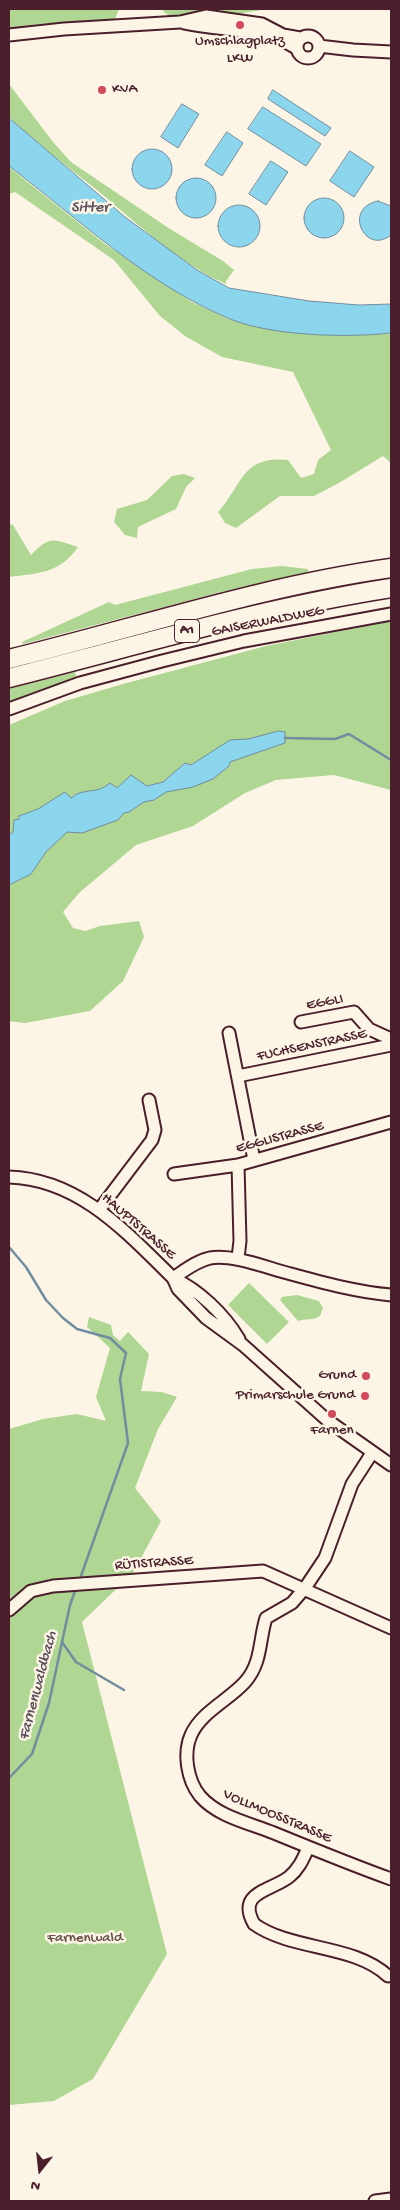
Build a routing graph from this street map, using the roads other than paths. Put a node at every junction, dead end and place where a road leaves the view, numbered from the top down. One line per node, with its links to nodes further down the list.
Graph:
1 (9, 35): 2 (street)
2 (298, 43): 3 (street); 3 (street)
3 (319, 46): 4 (street)
4 (391, 52)
5 (391, 568): 8 (highway, A1)
6 (391, 588): 9 (highway, A1)
7 (391, 614): 10 (street, GAISERWALDWEG)
8 (9, 659)
9 (9, 678)
10 (9, 709)
11 (301, 1022): 13 (street, EGGLI)
12 (229, 1033): 15 (street)
13 (391, 1039)
14 (391, 1045): 15 (street, FUCHSENSTRASSE)
15 (238, 1076): 18 (street)
16 (149, 1100): 22 (street)
17 (391, 1122): 18 (street, EGGLISTRASSE)
18 (254, 1160): 19 (street, EGGLISTRASSE)
19 (238, 1165): 20 (street, EGGLISTRASSE); 23 (street)
20 (174, 1174)
21 (9, 1178): 22 (street, HAUPTSTRASSE)
22 (99, 1210): 24 (street, HAUPTSTRASSE)
23 (238, 1258): 24 (street, HAUPTSTRASSE); 25 (street, HAUPTSTRASSE)
24 (173, 1278): 26 (street)
25 (391, 1295)
26 (372, 1452): 27 (street); 28 (street, VOLLMOOSSTRASSE)
27 (391, 1465)
28 (305, 1588): 29 (street, RÜTISTRASSE); 30 (street, RÜTISTRASSE); 31 (street, VOLLMOOSSTRASSE)
29 (9, 1610)
30 (391, 1628)
31 (308, 1848): 32 (street, VOLLMOOSSTRASSE); 33 (street)
32 (391, 1879)
33 (388, 1976)
34 (391, 2199): 35 (street)
35 (375, 2201)

